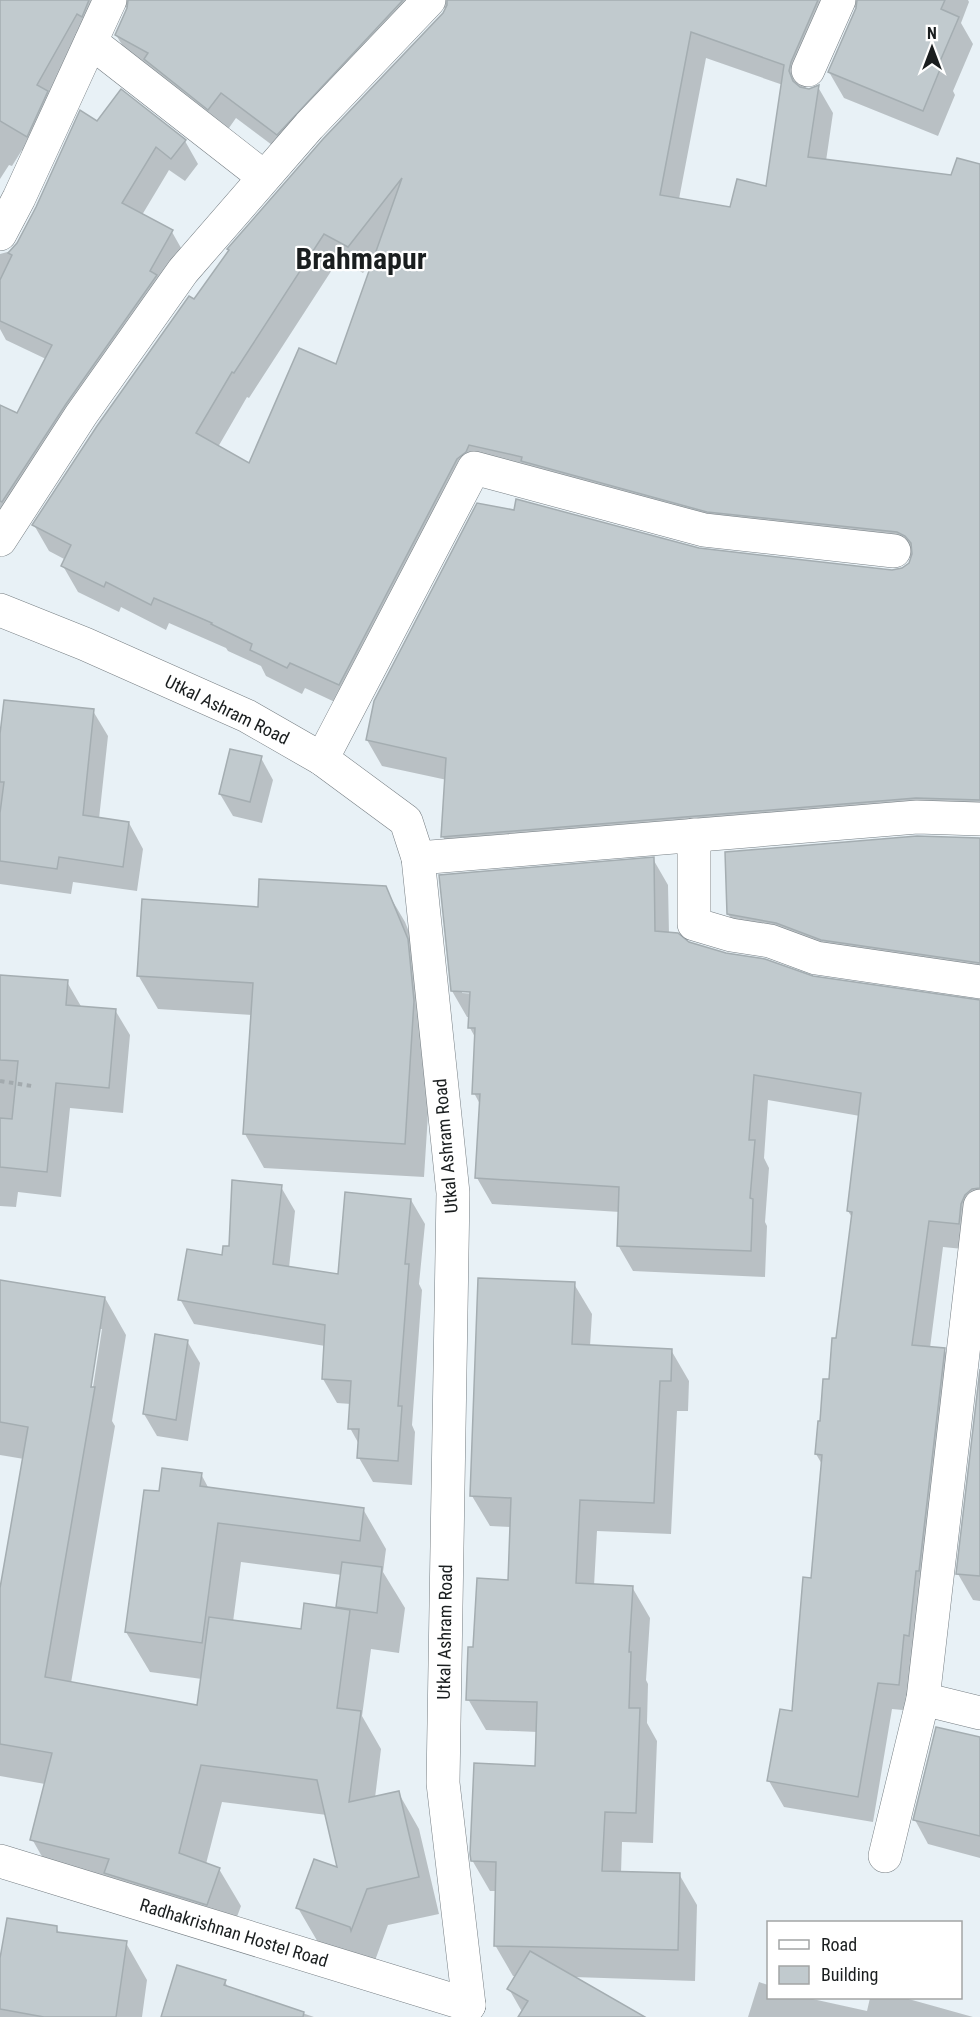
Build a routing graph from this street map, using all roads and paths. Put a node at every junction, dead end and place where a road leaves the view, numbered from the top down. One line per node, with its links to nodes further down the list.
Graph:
1 (110, 0): 4 (street)
2 (429, 0): 6 (street)
3 (838, 0): 5 (street)
4 (91, 42): 6 (street); 7 (street)
5 (808, 70)
6 (264, 177): 8 (street)
7 (0, 234)
8 (0, 540)
9 (894, 551): 11 (street)
10 (0, 609): 11 (street, Utkal Ashram Road)
11 (322, 759): 14 (street, Utkal Ashram Road)
12 (980, 819): 13 (street)
13 (694, 835): 14 (street); 15 (street)
14 (418, 858): 23 (street, Utkal Ashram Road)
15 (980, 982)
16 (0, 1081): 17 (path)
17 (32, 1086)
18 (980, 1206): 19 (street)
19 (923, 1699): 20 (street); 21 (street)
20 (980, 1713)
21 (885, 1856)
22 (0, 1861): 23 (street, Radhakrishnan Hostel Road)
23 (480, 2013)

